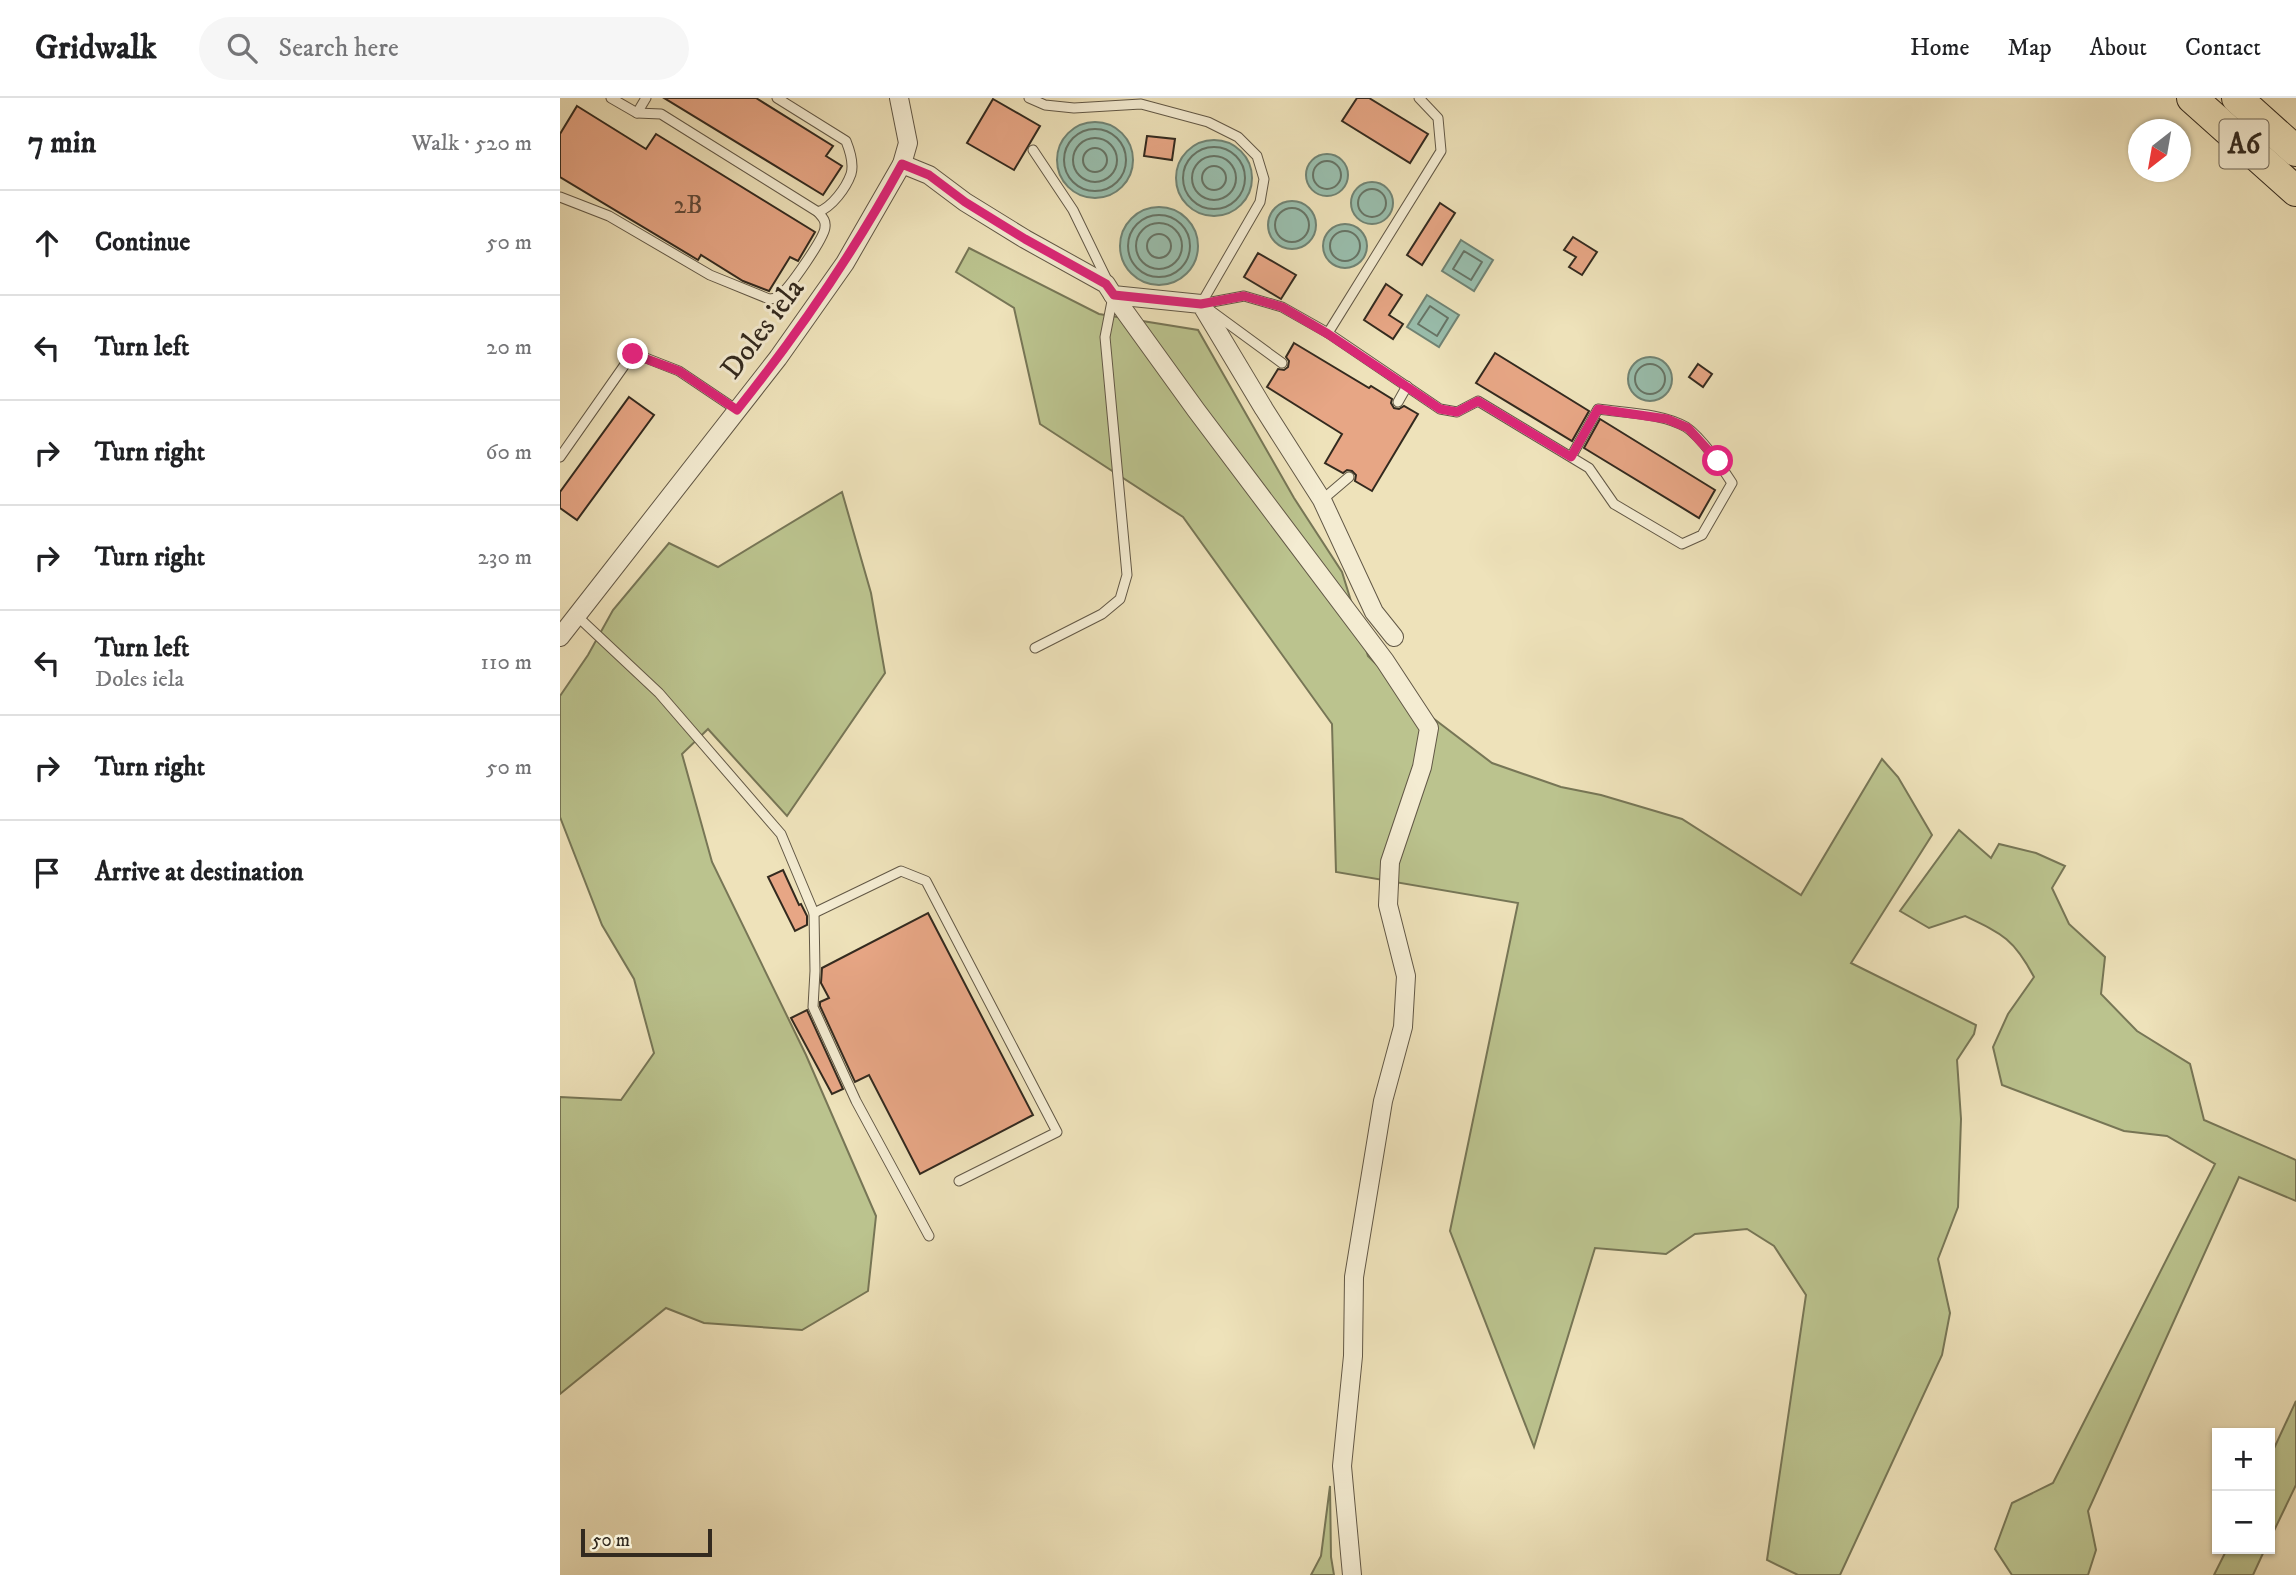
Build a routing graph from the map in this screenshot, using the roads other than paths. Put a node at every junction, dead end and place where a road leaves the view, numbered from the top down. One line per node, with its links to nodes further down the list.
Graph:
1 (611, 98): 9 (lane)
2 (646, 98): 9 (lane)
3 (777, 98): 15 (lane)
4 (898, 98): 12 (street, Doles iela)
5 (1029, 98): 17 (lane)
6 (1419, 98): 18 (lane)
7 (2192, 98): 13 (highway, A6)
8 (2237, 98): 11 (highway, A6)
9 (637, 113): 15 (lane)
10 (1033, 150): 16 (lane)
11 (2296, 151)
12 (902, 164): 16 (street); 22 (street, Doles iela)
13 (2296, 191)
14 (560, 197): 15 (lane)
15 (818, 212)
16 (1114, 295): 17 (street); 30 (lane); 34 (street)
17 (1201, 304): 18 (lane); 19 (lane); 26 (street)
18 (1328, 334): 20 (lane)
19 (1282, 363)
20 (1407, 386): 21 (lane); 24 (lane)
21 (1398, 402)
22 (737, 410): 23 (lane); 27 (street, Doles iela)
23 (560, 457)
24 (1571, 457): 24 (lane)
25 (1349, 477): 26 (lane)
26 (1322, 500): 29 (street)
27 (577, 616): 28 (street, Doles iela); 31 (lane)
28 (560, 637)
29 (1394, 638)
30 (1035, 648)
31 (814, 913): 32 (lane); 33 (lane)
32 (959, 1181)
33 (929, 1236)
34 (1352, 1575)

